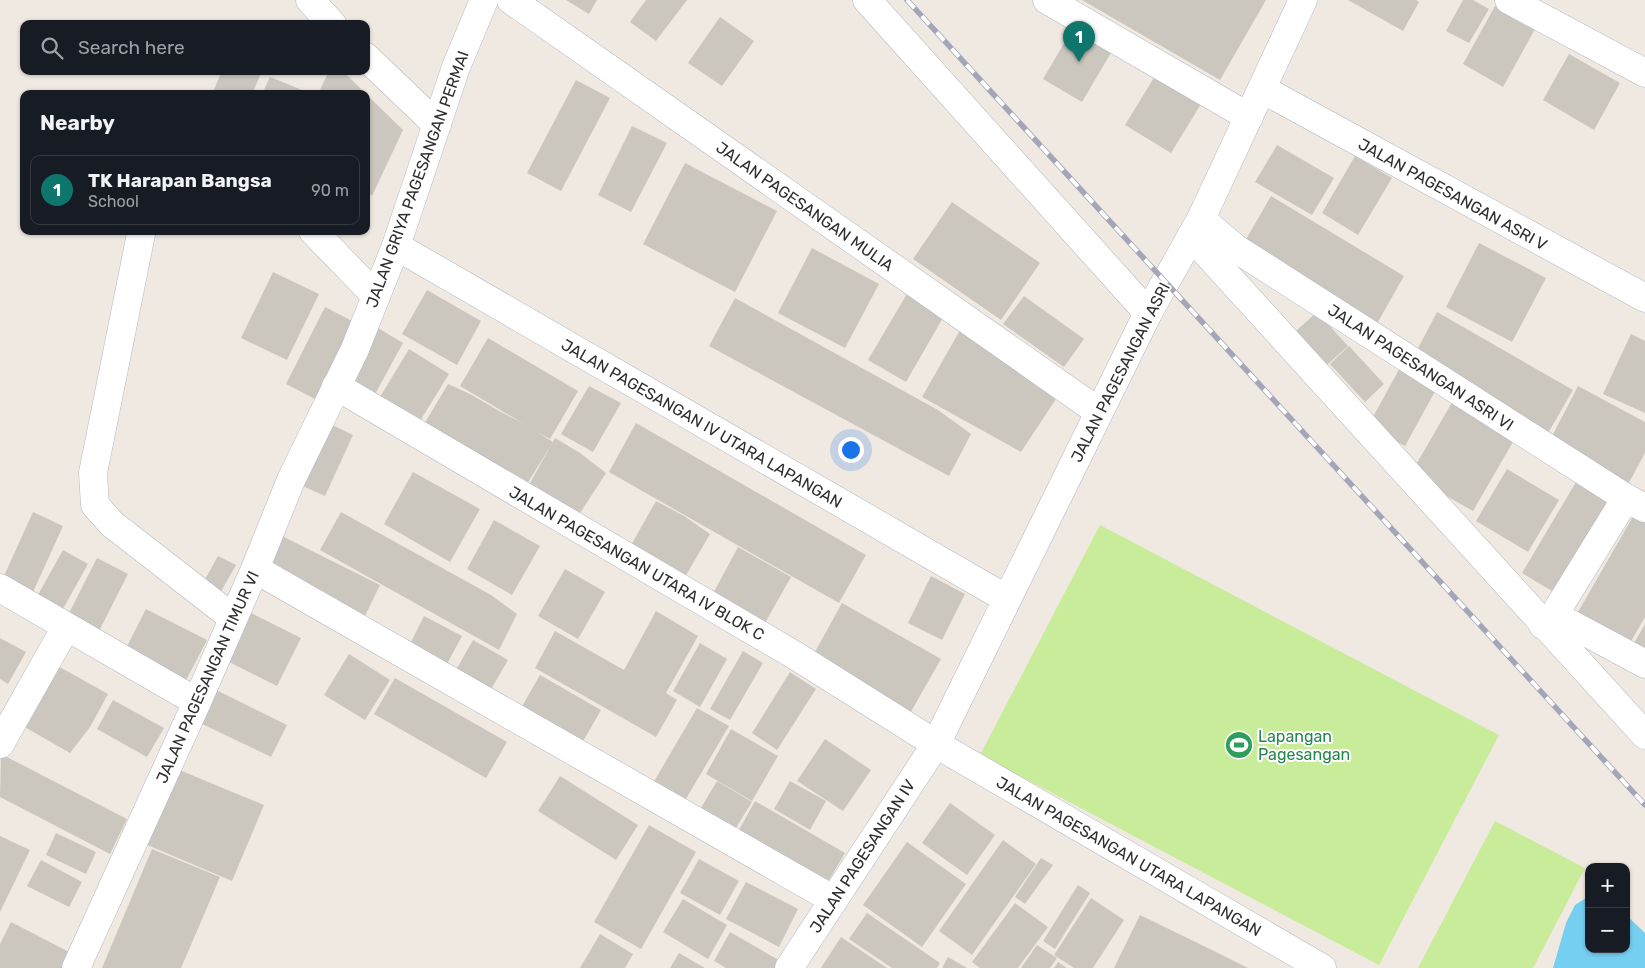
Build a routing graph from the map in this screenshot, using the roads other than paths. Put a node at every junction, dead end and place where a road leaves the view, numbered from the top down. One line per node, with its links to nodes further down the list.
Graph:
1 (310, 0): 8 (street)
2 (484, 0): 13 (street, JALAN GRIYA PAGESANGAN PERMAI)
3 (511, 0): 22 (street, JALAN PAGESANGAN MULIA)
4 (867, 0): 20 (street)
5 (1047, 0): 12 (street)
6 (1303, 0): 11 (street, JALAN PAGESANGAN ASRI)
7 (1509, 0): 10 (street)
8 (328, 20)
9 (370, 61): 13 (street)
10 (1645, 73)
11 (1262, 89): 12 (street, JALAN PAGESANGAN ASRI); 19 (street, JALAN PAGESANGAN ASRI V)
12 (1249, 117): 14 (street, JALAN PAGESANGAN ASRI)
13 (437, 125): 17 (street, JALAN GRIYA PAGESANGAN PERMAI)
14 (1196, 228): 20 (street, JALAN PAGESANGAN ASRI); 23 (street, JALAN PAGESANGAN ASRI VI); 28 (street)
15 (141, 235): 27 (street)
16 (317, 235): 18 (street)
17 (396, 246): 18 (street, JALAN GRIYA PAGESANGAN PERMAI); 26 (street, JALAN PAGESANGAN IV UTARA LAPANGAN)
18 (376, 296): 21 (street, JALAN GRIYA PAGESANGAN PERMAI)
19 (1645, 298)
20 (1148, 313): 22 (street, JALAN PAGESANGAN ASRI)
21 (336, 386): 24 (street, JALAN PAGESANGAN TIMUR VI); 34 (street, JALAN PAGESANGAN UTARA IV BLOK C)
22 (1100, 412): 26 (street, JALAN PAGESANGAN ASRI)
23 (1636, 503): 28 (street)
24 (255, 569): 27 (street, JALAN PAGESANGAN TIMUR VI); 35 (street)
25 (0, 588): 29 (street)
26 (1007, 599): 34 (street, JALAN PAGESANGAN ASRI)
27 (233, 618): 31 (street, JALAN PAGESANGAN TIMUR VI)
28 (1549, 620): 30 (street); 32 (street)
29 (66, 627): 31 (street); 33 (street)
30 (1645, 664)
31 (198, 702): 36 (street, JALAN PAGESANGAN TIMUR VI)
32 (1645, 735)
33 (0, 744)
34 (936, 744): 35 (street, JALAN PAGESANGAN IV); 38 (street, JALAN PAGESANGAN UTARA LAPANGAN)
35 (834, 900): 37 (street, JALAN PAGESANGAN IV)
36 (76, 968)
37 (789, 968)
38 (1322, 968)

